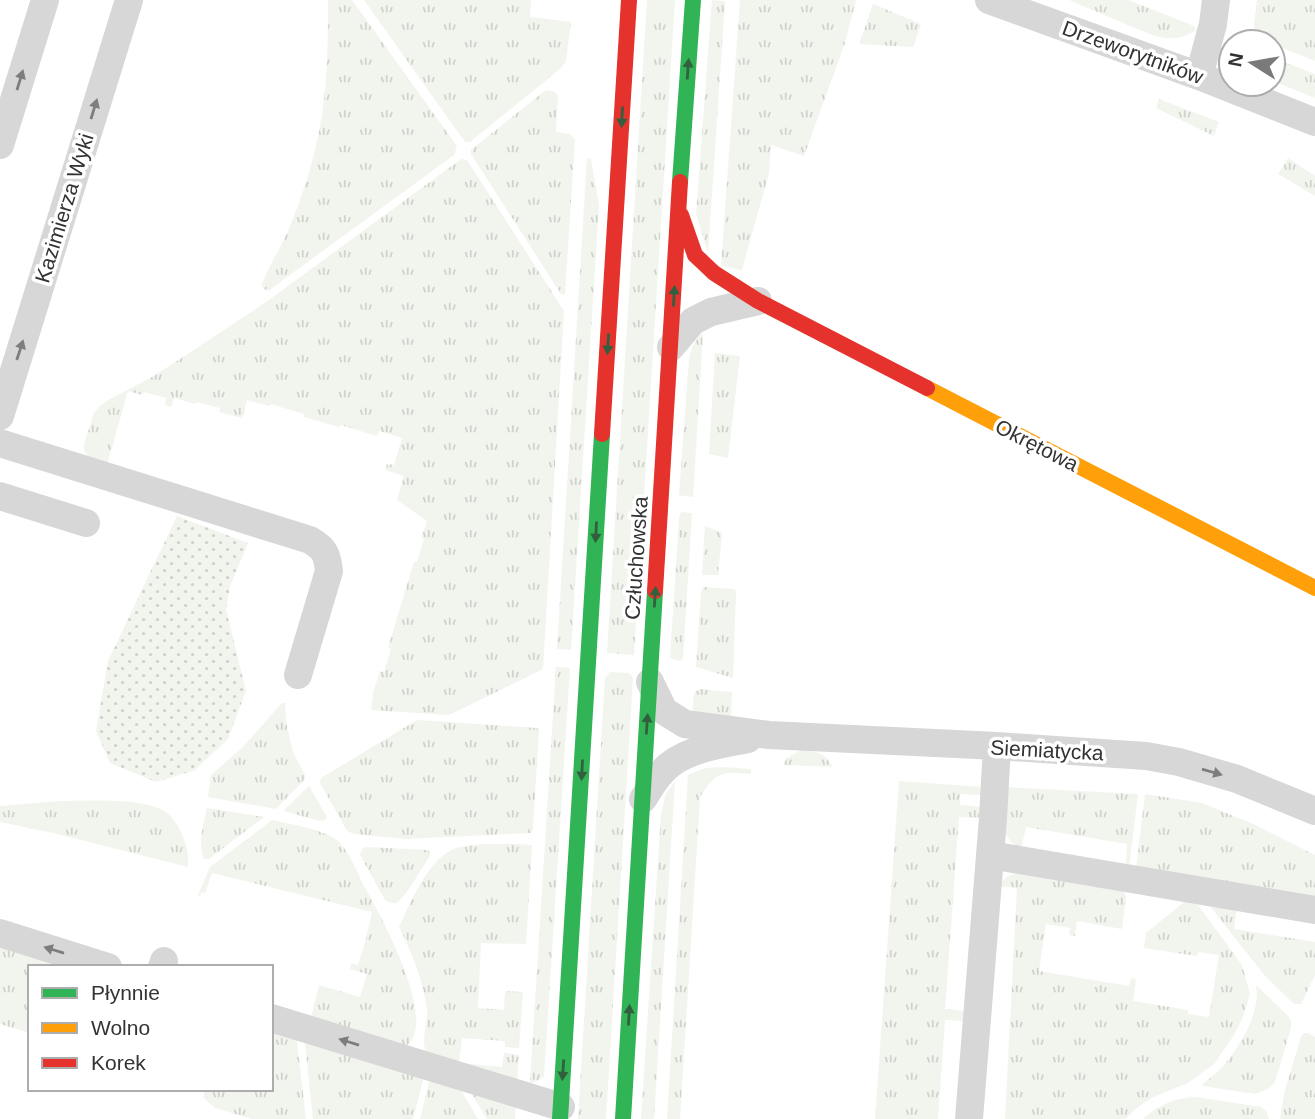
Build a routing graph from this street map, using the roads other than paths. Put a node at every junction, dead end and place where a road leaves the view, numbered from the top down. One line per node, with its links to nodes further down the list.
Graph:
1 (45, 0): 9 (street, one-way to 1)
2 (129, 0): 13 (street, Kazimierza Wyki, one-way to 2)
3 (629, 0): 29 (street, Człuchowska, one-way to 29)
4 (693, 0): 10 (street, Człuchowska, one-way to 4)
5 (989, 0): 7 (street, Drzeworytników)
6 (1216, 0): 7 (street)
7 (1199, 76): 8 (street, Drzeworytników)
8 (1315, 122)
9 (0, 145)
10 (679, 208): 11 (street, Okrętowa); 12 (street, Człuchowska, one-way to 10)
11 (758, 301): 12 (street); 17 (street, Okrętowa)
12 (671, 347): 19 (street, Człuchowska, one-way to 12)
13 (0, 415)
14 (0, 443): 18 (street)
15 (0, 496): 16 (street)
16 (86, 523)
17 (1315, 588)
18 (296, 656)
19 (650, 682): 20 (street, Siemiatycka); 22 (street, Człuchowska, one-way to 19)
20 (769, 735): 21 (street, Siemiatycka); 22 (street, Siemiatycka)
21 (997, 746): 23 (street, Siemiatycka, one-way to 23); 24 (street)
22 (642, 802): 30 (street, Człuchowska, one-way to 22)
23 (1315, 811)
24 (990, 855): 25 (street); 31 (street)
25 (1315, 910)
26 (0, 933): 27 (street, one-way to 26)
27 (102, 965)
28 (273, 1019): 29 (street, one-way to 28)
29 (561, 1113)
30 (623, 1119)
31 (969, 1119)

